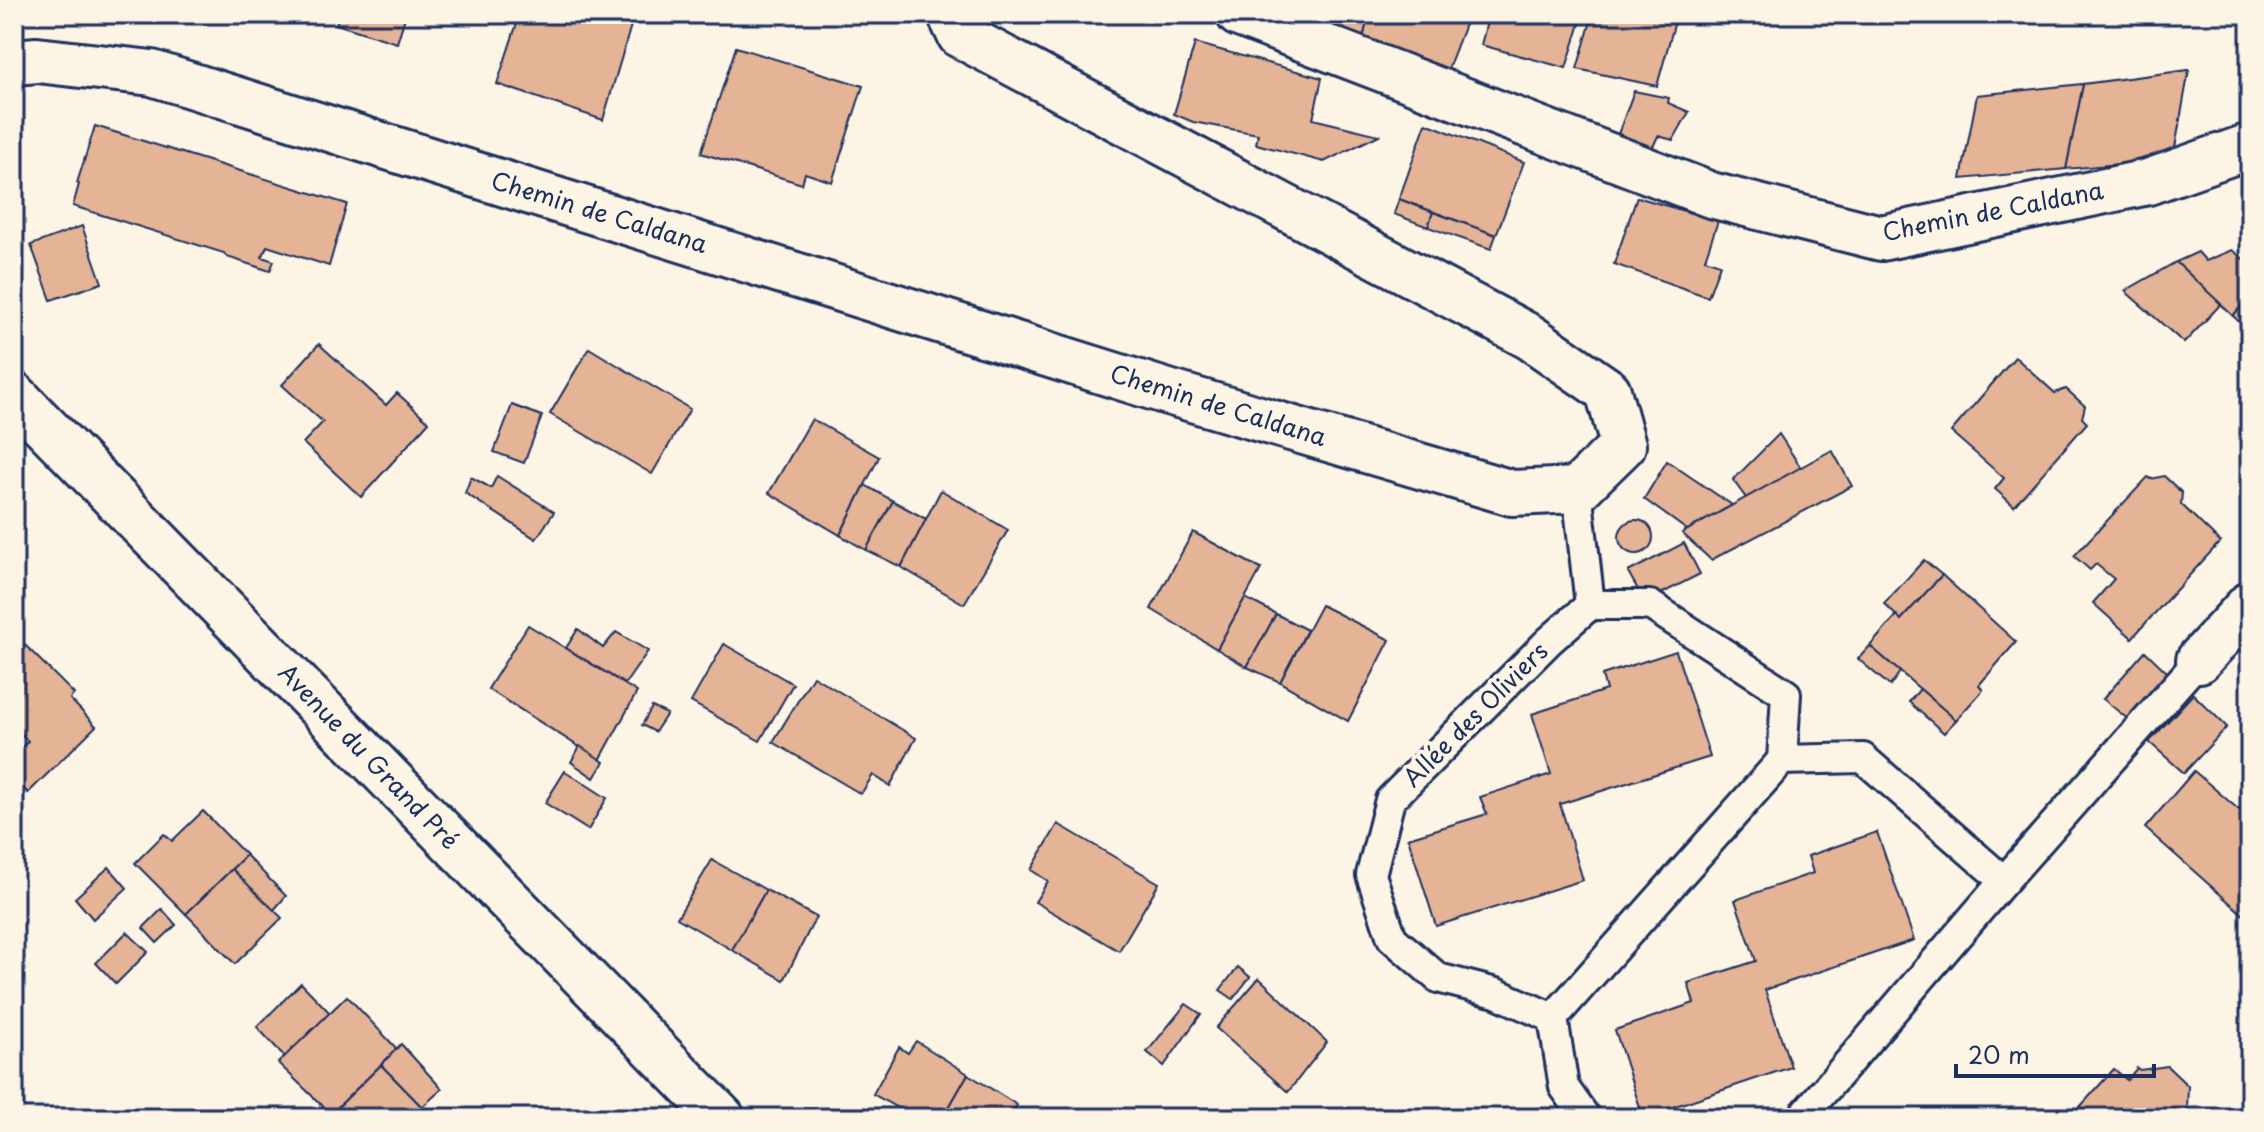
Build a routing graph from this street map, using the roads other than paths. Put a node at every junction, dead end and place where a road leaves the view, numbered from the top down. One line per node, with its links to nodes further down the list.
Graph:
1 (950, 14): 6 (street)
2 (1239, 14): 4 (street, Chemin de Caldana)
3 (14, 62): 6 (street, Chemin de Caldana)
4 (2250, 146)
5 (14, 395): 13 (street, Avenue du Grand Pré)
6 (1577, 490): 8 (lane)
7 (2250, 604): 9 (street)
8 (1590, 605): 10 (lane); 12 (lane, Allée des Oliviers)
9 (2199, 660): 11 (lane)
10 (1782, 760): 11 (lane); 12 (lane)
11 (2004, 881): 15 (lane)
12 (1553, 1018): 14 (lane)
13 (722, 1118)
14 (1586, 1118)
15 (1801, 1118)

